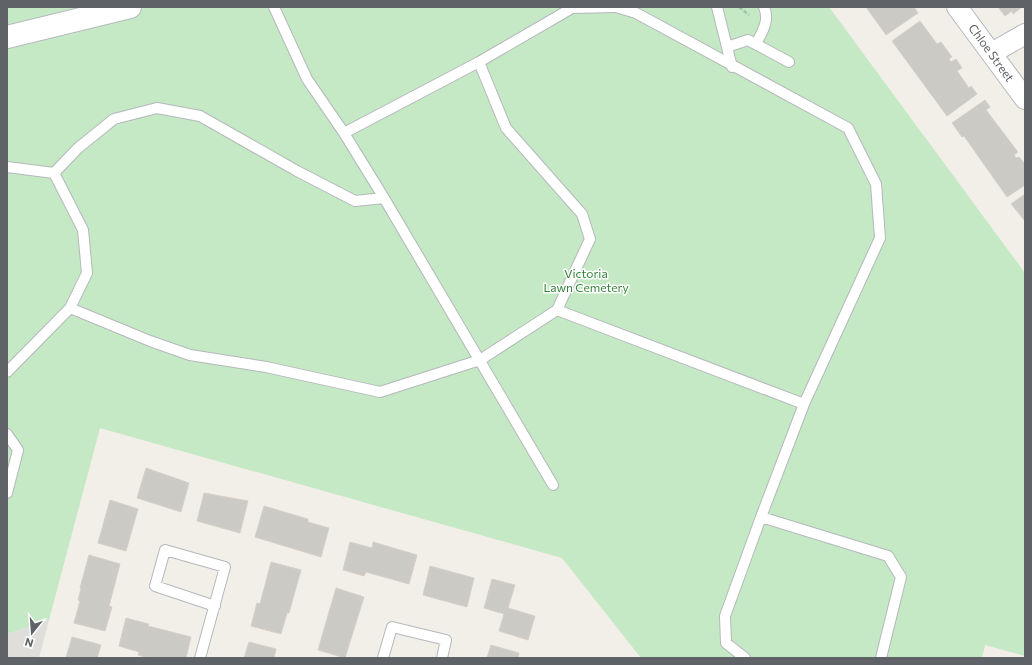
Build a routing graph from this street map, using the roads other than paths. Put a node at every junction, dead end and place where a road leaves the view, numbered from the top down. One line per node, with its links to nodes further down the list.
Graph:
1 (130, 7): 8 (main road)
2 (274, 7): 16 (lane)
3 (615, 7): 12 (lane); 14 (lane)
4 (717, 7): 10 (lane)
5 (764, 7): 9 (lane)
6 (957, 7): 11 (street, Chloe Street)
7 (1025, 34): 11 (street)
8 (7, 38)
9 (756, 44): 10 (lane); 13 (lane)
10 (727, 47): 14 (lane)
11 (992, 53): 15 (street, Chloe Street)
12 (479, 62): 16 (lane); 21 (lane)
13 (789, 62)
14 (732, 67): 24 (lane)
15 (1025, 99)
16 (344, 134): 19 (lane)
17 (7, 167): 18 (lane)
18 (54, 173): 19 (lane); 20 (lane)
19 (384, 198): 22 (lane)
20 (70, 308): 22 (lane); 23 (lane)
21 (557, 310): 22 (lane); 24 (lane)
22 (480, 360): 26 (lane)
23 (7, 372)
24 (804, 404): 28 (lane)
25 (7, 434): 27 (lane)
26 (553, 485)
27 (7, 493)
28 (761, 517): 33 (lane); 34 (lane)
29 (214, 606): 29 (lane); 30 (lane)
30 (200, 658)
31 (383, 658): 32 (lane)
32 (442, 658)
33 (745, 658)
34 (881, 658)

